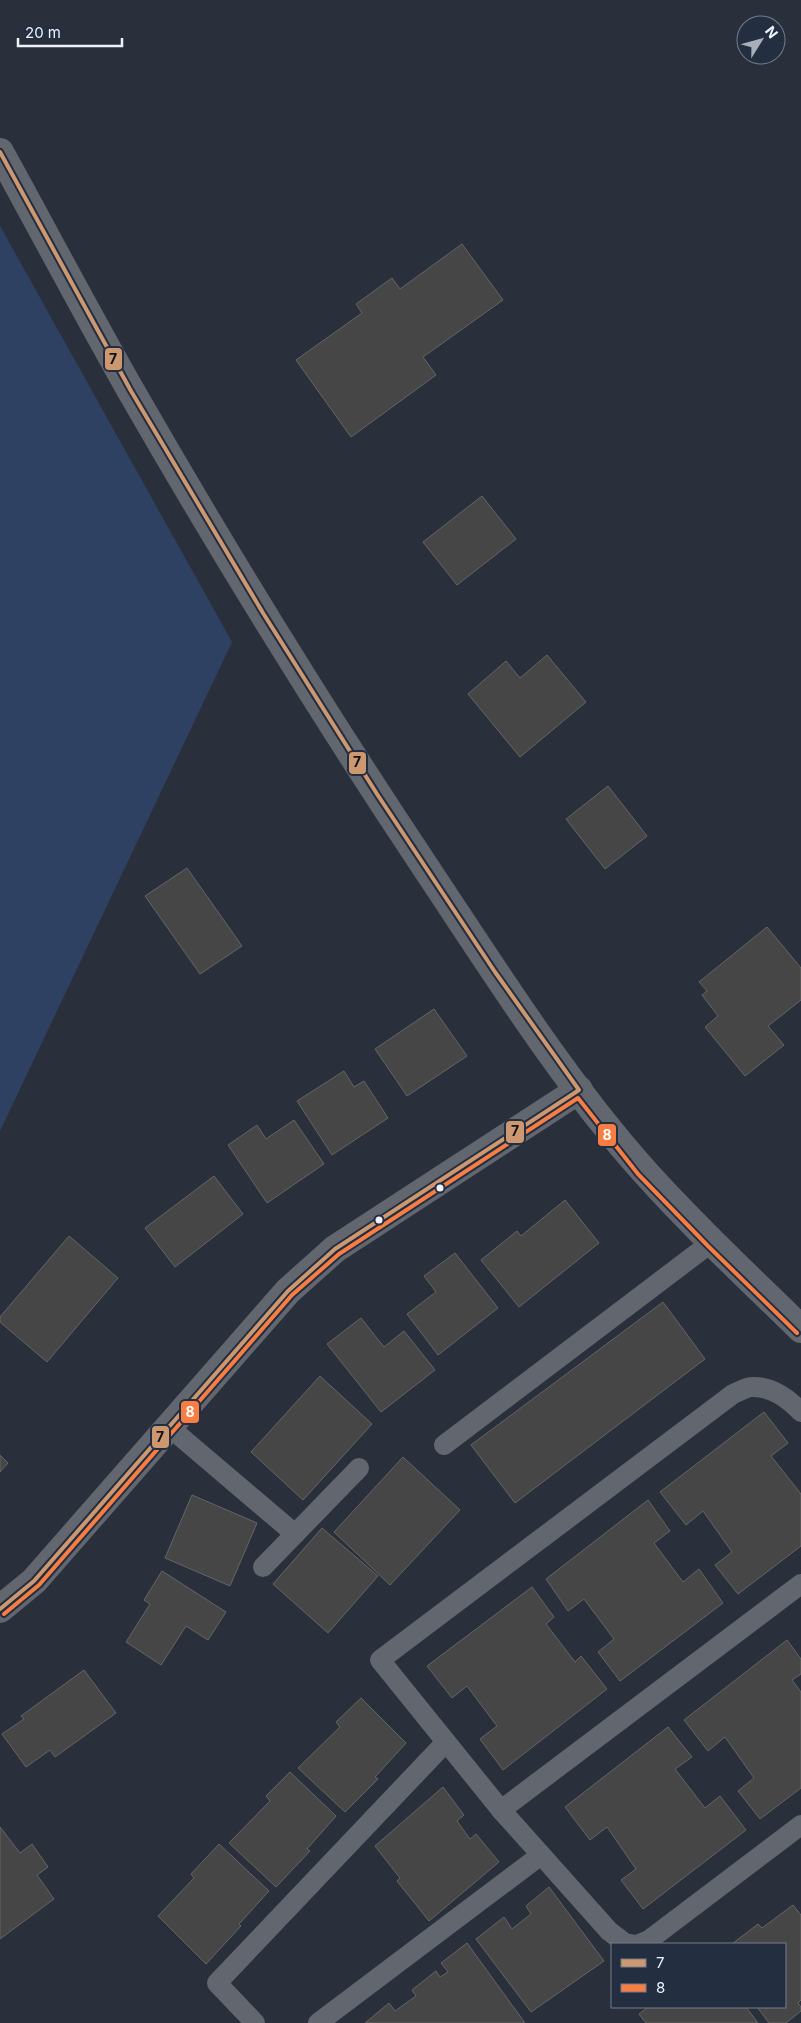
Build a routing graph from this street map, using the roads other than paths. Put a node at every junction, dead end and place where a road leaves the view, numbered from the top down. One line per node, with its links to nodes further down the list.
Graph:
1 (0, 152): 2 (street)
2 (579, 1090): 3 (street); 6 (street)
3 (712, 1242): 4 (street); 7 (lane)
4 (801, 1329)
5 (801, 1412): 13 (lane)
6 (168, 1426): 9 (lane); 12 (street)
7 (444, 1445)
8 (359, 1468): 9 (lane)
9 (295, 1534): 10 (lane)
10 (263, 1567)
11 (801, 1584): 14 (lane)
12 (0, 1609)
13 (446, 1742): 14 (lane); 19 (lane)
14 (501, 1810): 16 (lane)
15 (801, 1825): 18 (lane)
16 (541, 1855): 17 (lane); 20 (lane)
17 (625, 1943)
18 (641, 1943)
19 (255, 2023)
20 (318, 2023)

